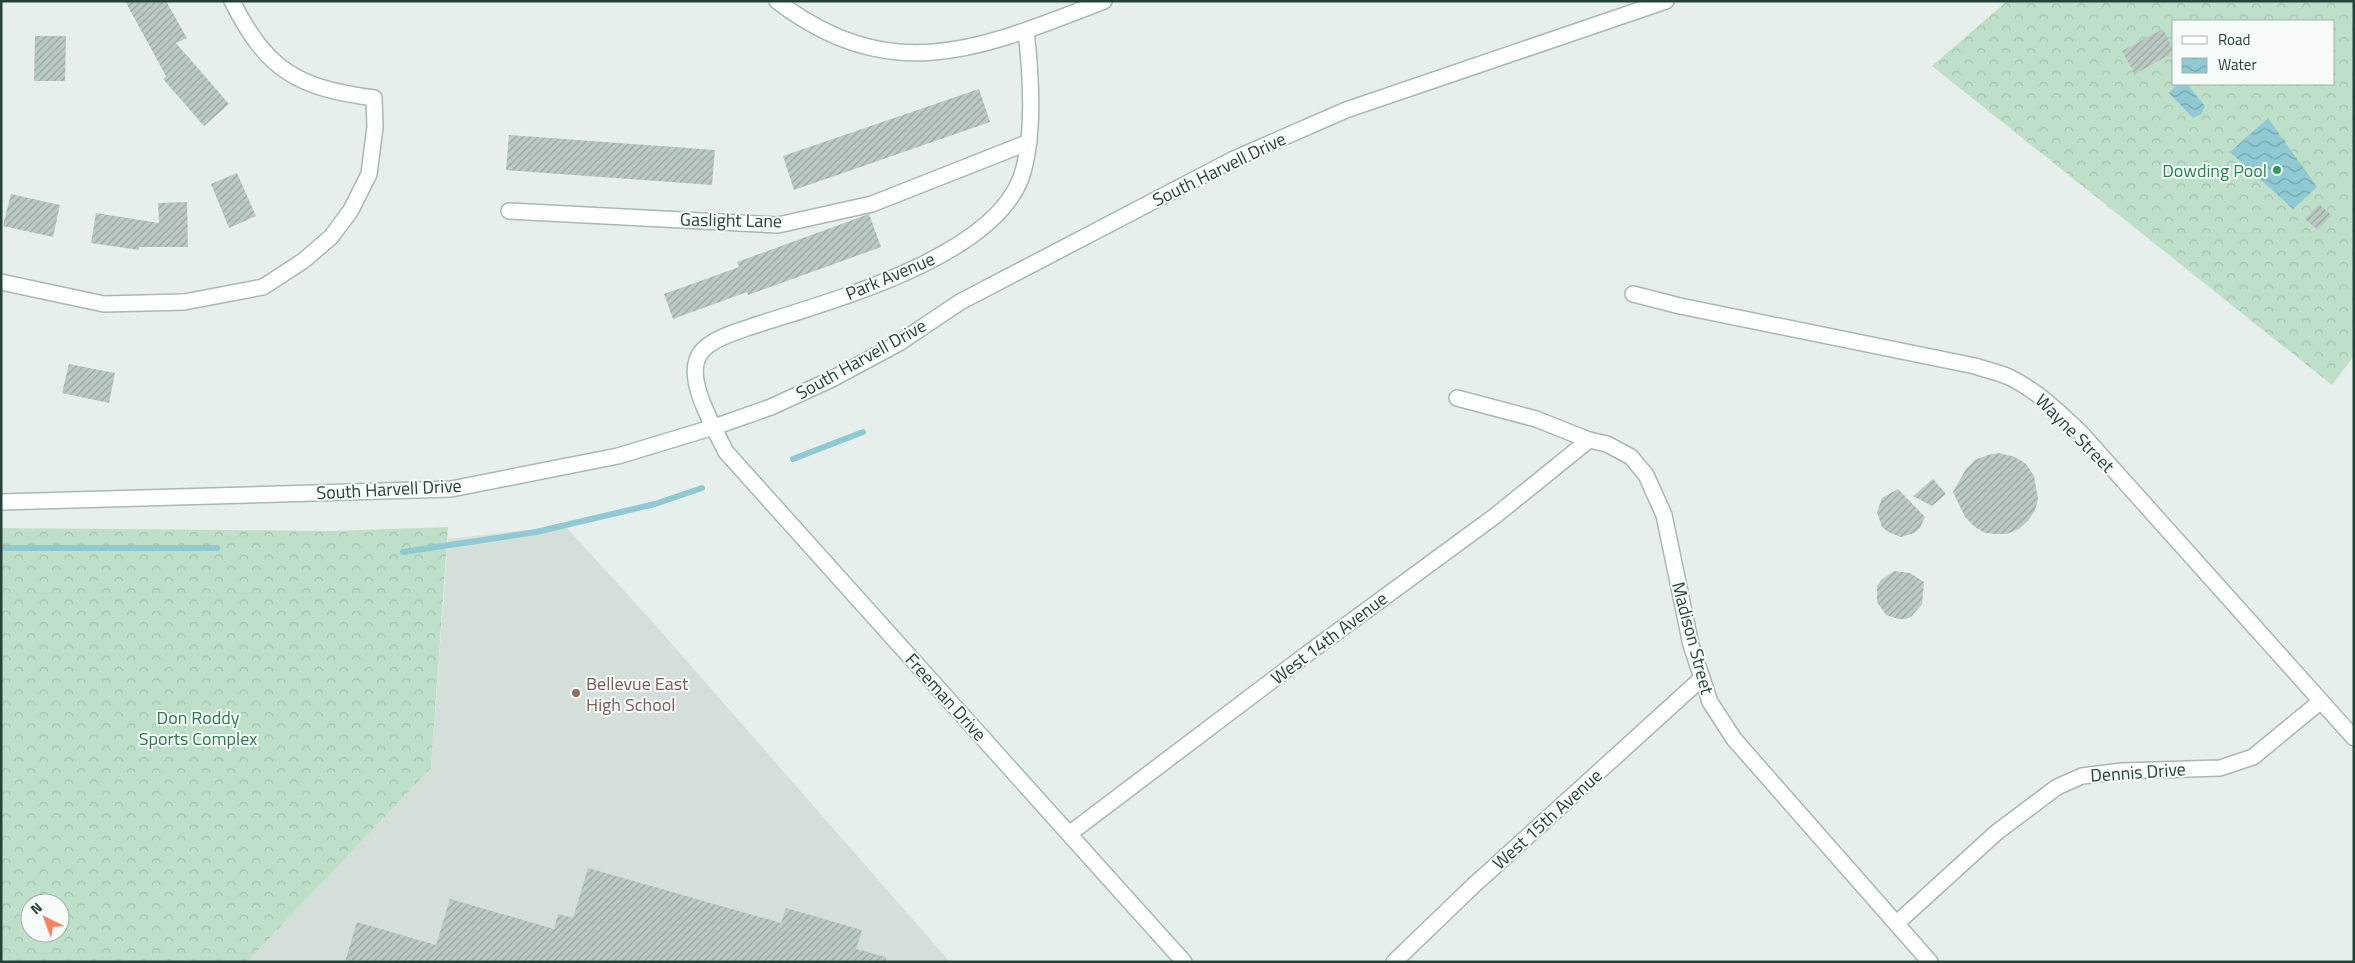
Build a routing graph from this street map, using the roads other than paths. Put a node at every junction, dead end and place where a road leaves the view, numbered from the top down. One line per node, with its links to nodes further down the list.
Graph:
1 (232, 1): 8 (street)
2 (777, 1): 5 (street)
3 (1104, 1): 5 (street)
4 (1666, 1): 11 (street, South Harvell Drive)
5 (1026, 31): 6 (street, Park Avenue)
6 (1029, 142): 7 (street, Gaslight Lane); 11 (street, Park Avenue)
7 (509, 211)
8 (1, 282)
9 (1632, 294): 15 (street, Wayne Street)
10 (1457, 398): 12 (street, Madison Street)
11 (714, 428): 13 (street, South Harvell Drive); 17 (street, Freeman Drive)
12 (1589, 440): 14 (street, Madison Street); 17 (street, West 14th Avenue)
13 (1, 502)
14 (1702, 678): 18 (street, Madison Street); 20 (street, West 15th Avenue)
15 (2321, 701): 16 (street, Wayne Street); 18 (street, Dennis Drive)
16 (2354, 738)
17 (1069, 834): 19 (street, Freeman Drive)
18 (1896, 923): 21 (street, Madison Street)
19 (1184, 962)
20 (1394, 962)
21 (1930, 962)

